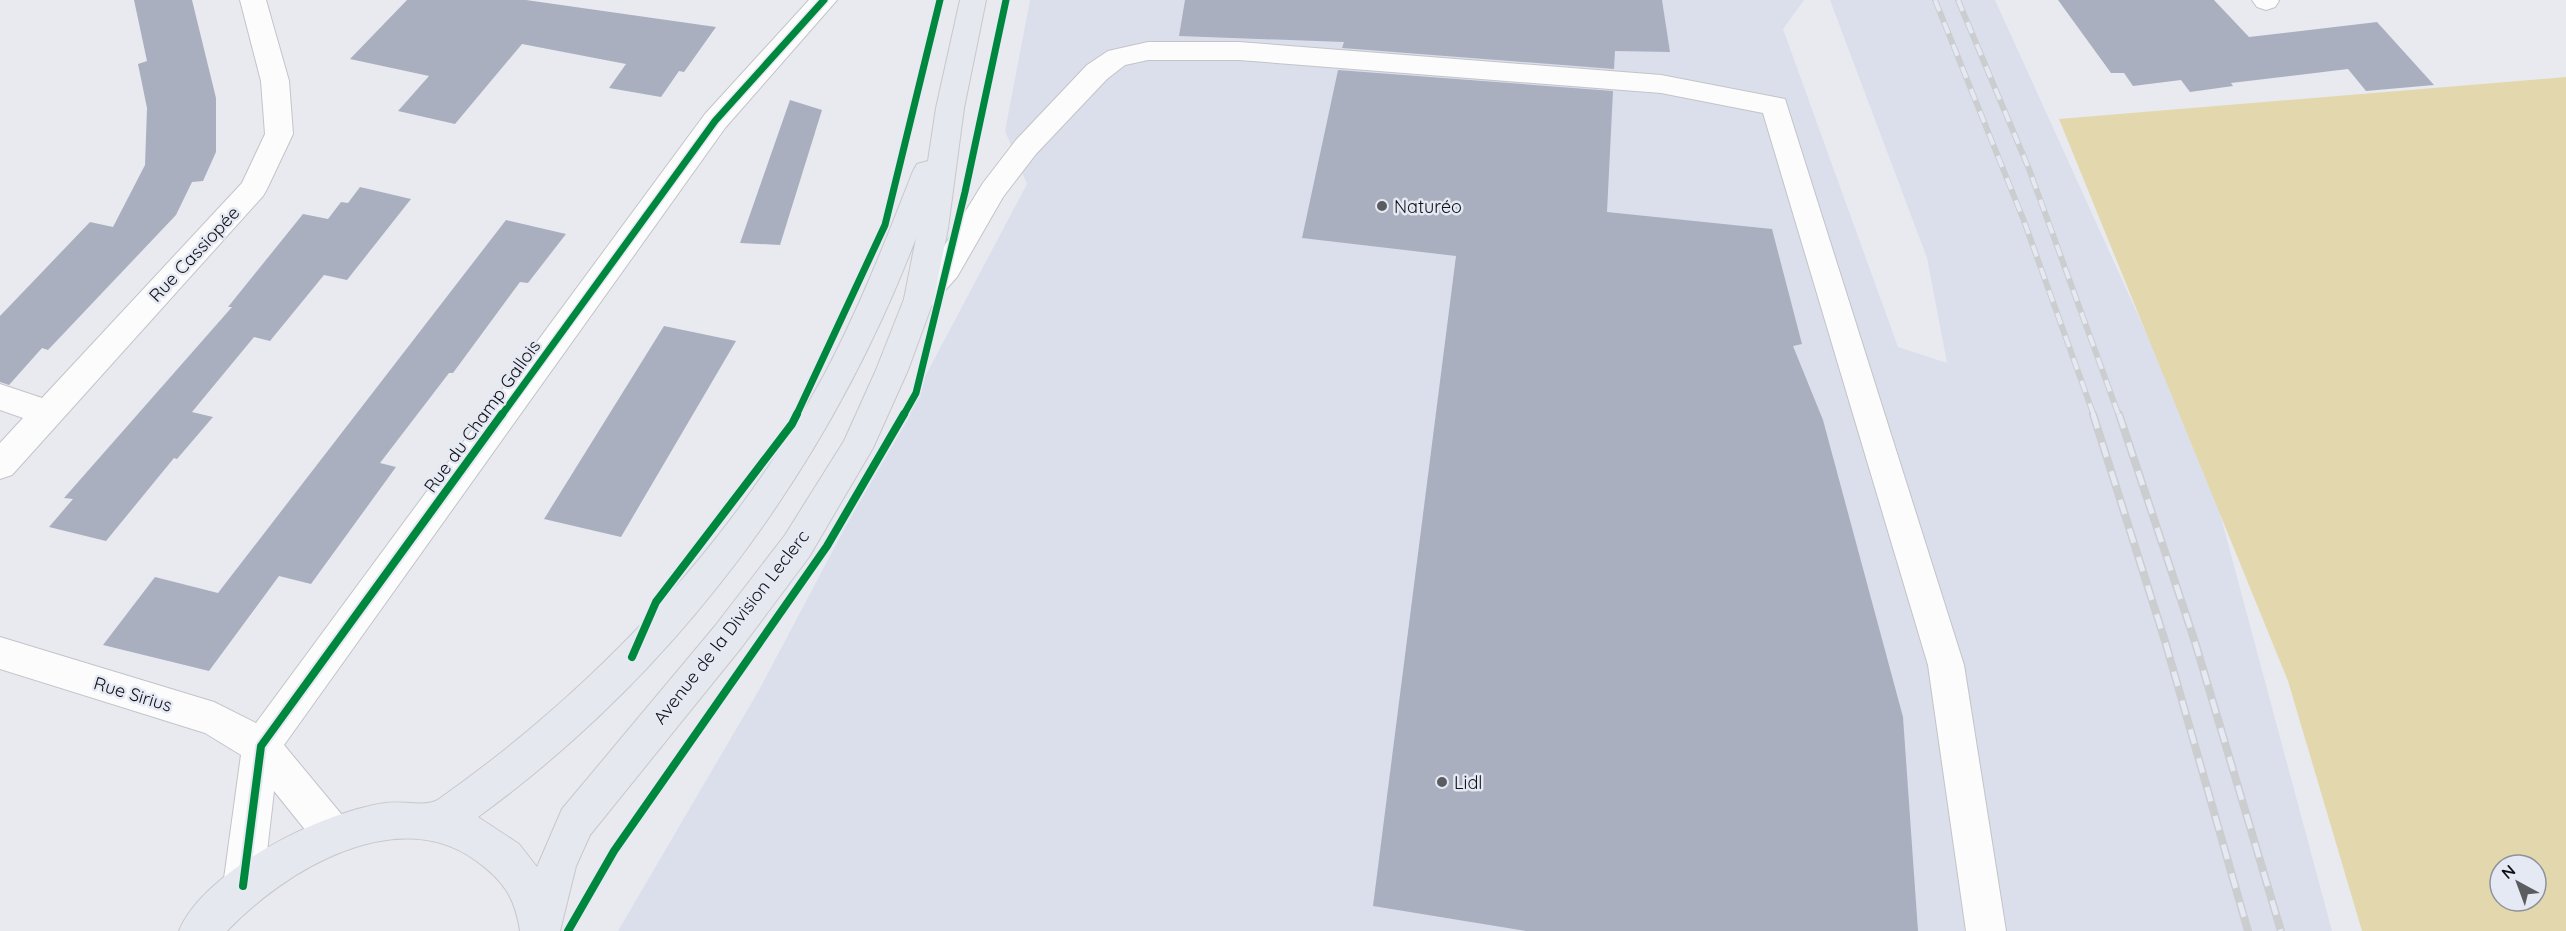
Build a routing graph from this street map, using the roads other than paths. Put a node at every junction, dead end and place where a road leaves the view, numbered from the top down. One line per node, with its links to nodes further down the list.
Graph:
1 (253, 0): 7 (street, Rue Cassiopée)
2 (824, 0): 10 (street, Rue du Champ Gallois)
3 (973, 0): 4 (main road, Avenue de la Division Leclerc)
4 (950, 108): 5 (main road, Avenue de la Division Leclerc); 11 (main road, Avenue de la Division Leclerc)
5 (919, 299): 14 (main road, Avenue de la Division Leclerc); 16 (street)
6 (0, 397): 7 (street)
7 (48, 413): 8 (street, Rue Cassiopée)
8 (0, 465)
9 (0, 653): 10 (street, Rue Sirius)
10 (261, 746): 12 (street); 13 (street, Rue du Champ Gallois)
11 (437, 823): 12 (main road); 14 (main road)
12 (333, 834): 13 (main road)
13 (243, 886): 15 (main road)
14 (540, 929)
15 (199, 931)
16 (1986, 931)

